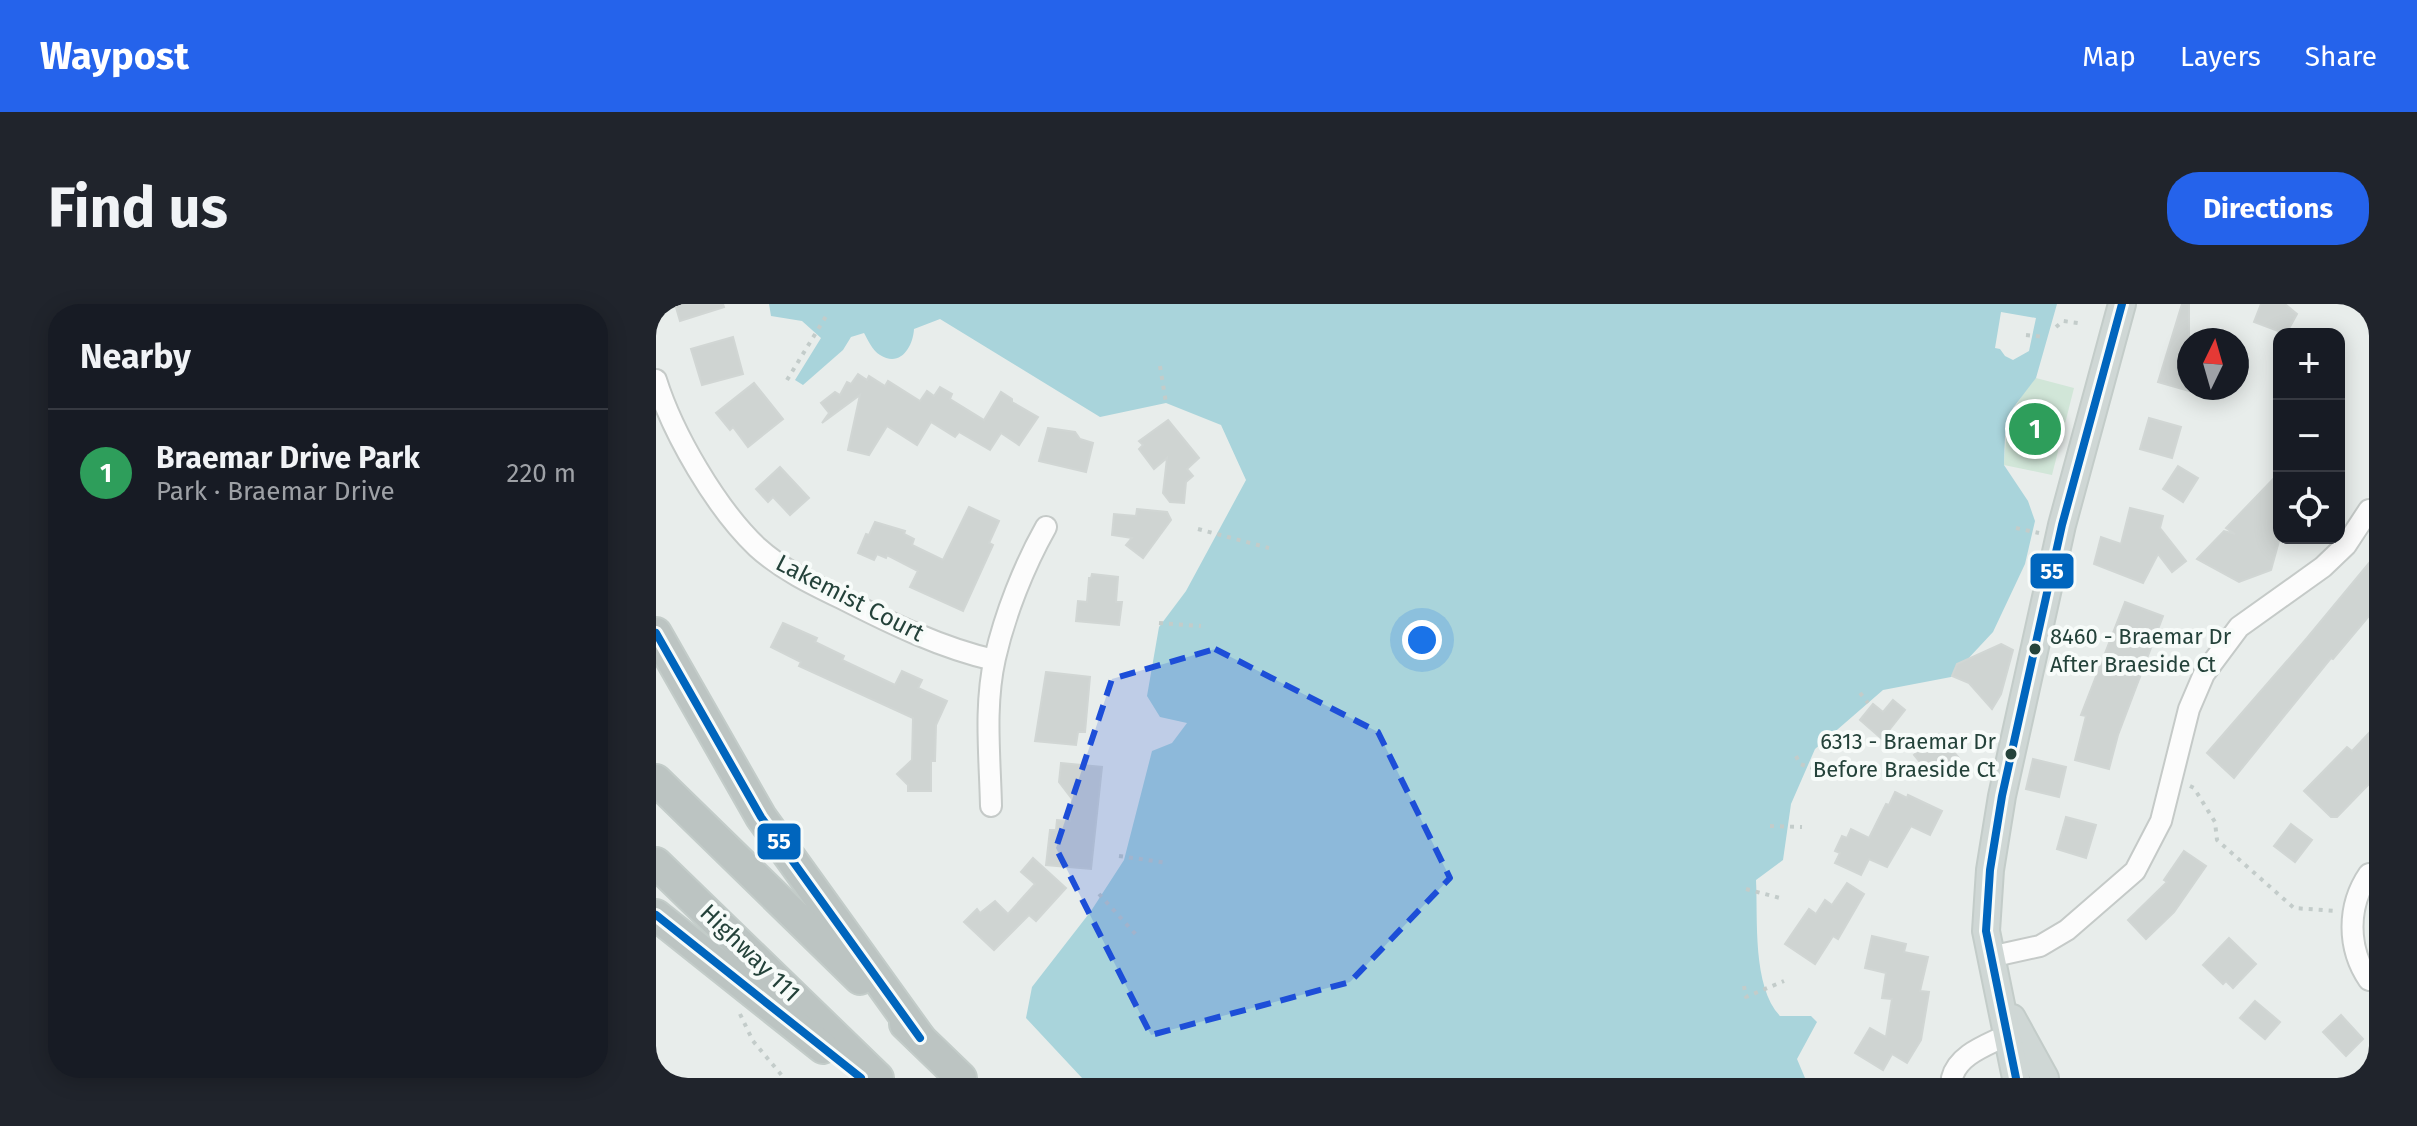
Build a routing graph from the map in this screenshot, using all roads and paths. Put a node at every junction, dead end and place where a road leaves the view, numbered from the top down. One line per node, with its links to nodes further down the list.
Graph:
1 (2122, 304): 40 (main road)
2 (828, 313): 9 (path)
3 (2078, 323): 4 (path)
4 (2056, 327)
5 (2026, 335): 6 (path)
6 (2044, 337)
7 (1160, 366): 10 (path)
8 (656, 380): 20 (street, Lakemist Court)
9 (787, 380)
10 (1166, 403)
11 (2369, 510): 25 (street)
12 (1046, 527): 20 (street)
13 (2016, 528): 15 (path)
14 (1198, 529): 16 (path)
15 (2039, 533)
16 (1269, 548)
17 (1159, 623): 18 (path)
18 (1201, 626)
19 (656, 633): 47 (highway)
20 (994, 660): 27 (street)
21 (1860, 693): 22 (path)
22 (1868, 703)
23 (1796, 756): 24 (path)
24 (1826, 772)
25 (2173, 778): 38 (path); 40 (street)
26 (656, 780): 47 (highway)
27 (991, 806)
28 (1770, 826): 29 (path)
29 (1802, 827)
30 (1119, 856): 32 (path)
31 (656, 863): 50 (highway, Highway 111)
32 (1168, 863)
33 (2369, 874): 38 (street)
34 (1746, 889): 36 (path)
35 (1099, 894): 39 (path)
36 (1780, 898)
37 (656, 915): 49 (highway)
38 (2353, 921): 41 (street)
39 (1139, 938)
40 (1990, 957): 44 (main road)
41 (2369, 980)
42 (1784, 981): 43 (path)
43 (1744, 986)
44 (2000, 998): 46 (main road); 54 (main road)
45 (739, 1012): 48 (path)
46 (2007, 1035): 52 (street); 53 (main road)
47 (920, 1038): 51 (highway)
48 (784, 1078)
49 (861, 1078)
50 (878, 1078)
51 (961, 1078)
52 (1952, 1078)
53 (2016, 1078)
54 (2045, 1078)

